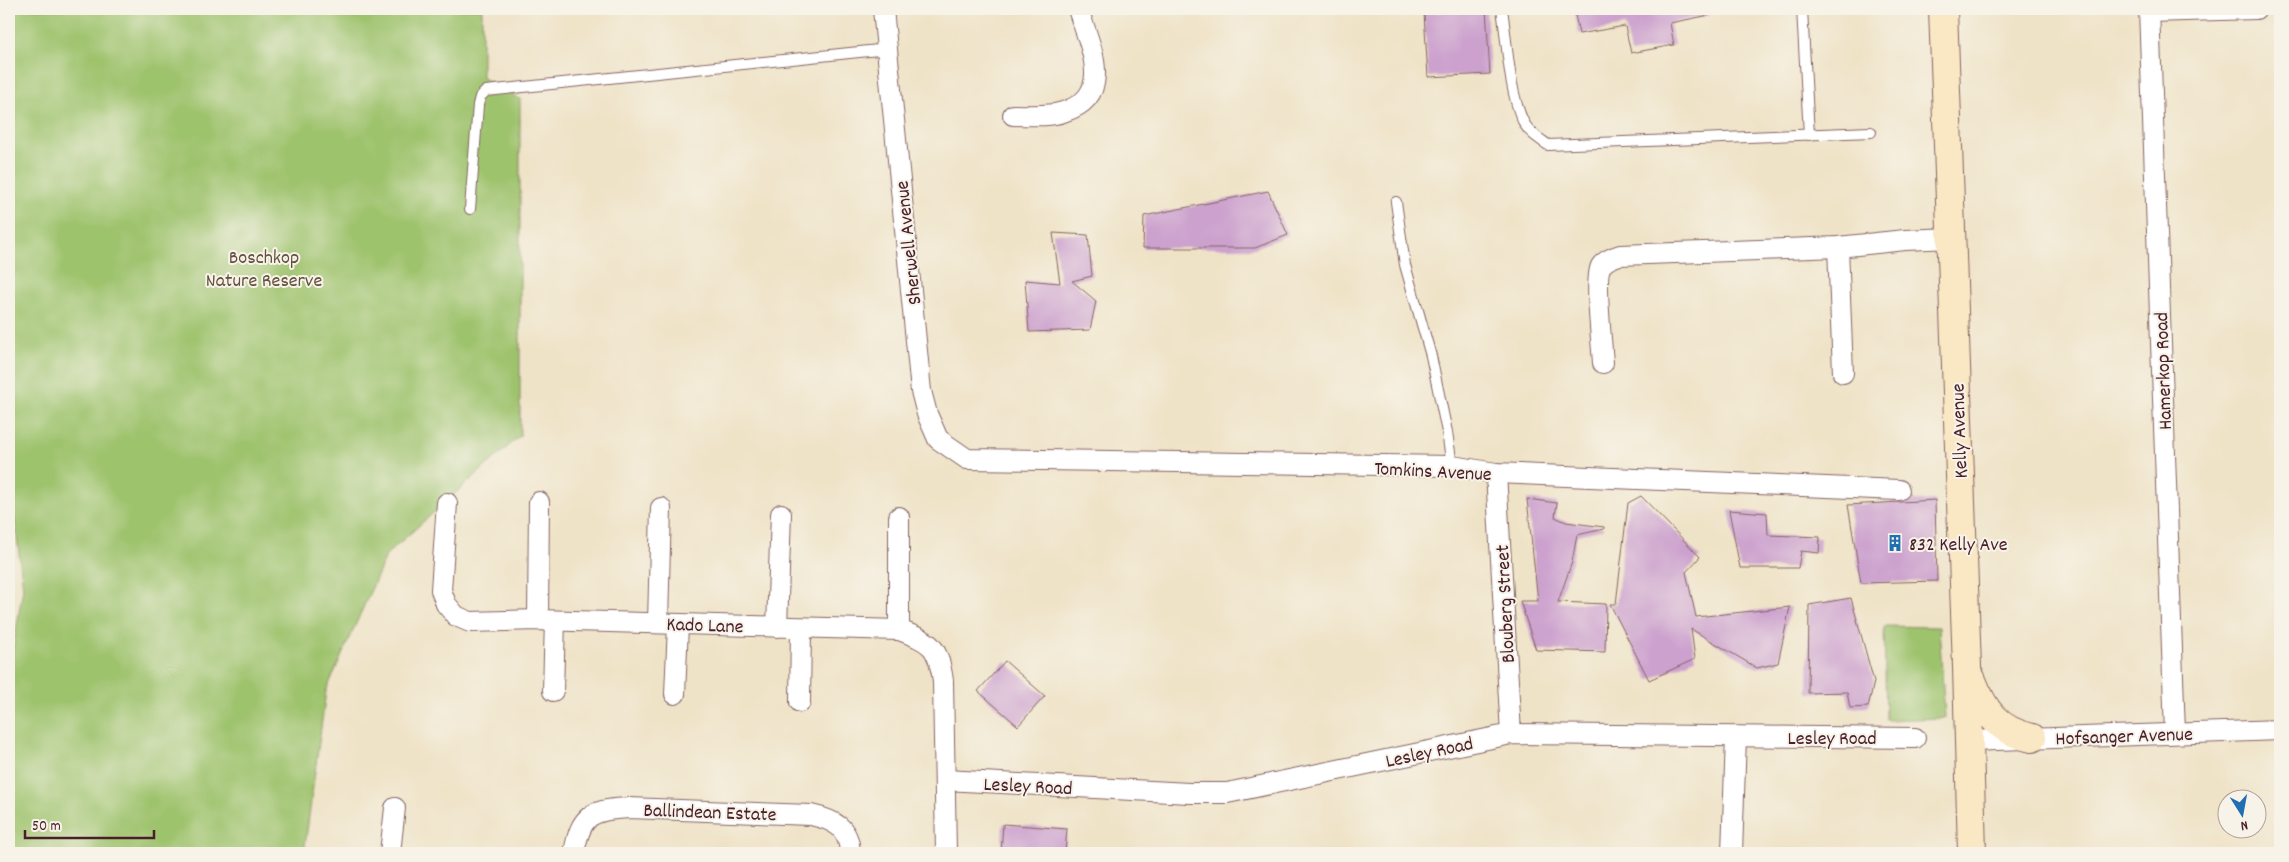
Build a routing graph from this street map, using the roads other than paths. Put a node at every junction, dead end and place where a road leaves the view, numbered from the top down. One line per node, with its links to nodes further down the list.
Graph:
1 (883, 9): 8 (street, Sherwell Avenue)
2 (1078, 9): 9 (street)
3 (1502, 9): 11 (lane)
4 (1802, 9): 11 (lane)
5 (1943, 9): 14 (street, Kelly Avenue)
6 (2256, 9): 7 (street)
7 (2149, 11): 38 (street, Hamerkop Road)
8 (888, 49): 13 (lane); 18 (street, Sherwell Avenue)
9 (1013, 115)
10 (1871, 132): 11 (lane)
11 (1809, 135)
12 (1396, 202): 19 (lane)
13 (470, 209)
14 (1951, 238): 15 (street); 33 (street, Kelly Avenue)
15 (1838, 247): 16 (street); 17 (street)
16 (1603, 363)
17 (1843, 373)
18 (967, 459): 19 (street, Tomkins Avenue)
19 (1452, 466): 20 (street, Tomkins Avenue)
20 (1496, 473): 21 (street, Tomkins Avenue); 39 (street, Blouberg Street)
21 (1899, 490)
22 (539, 502): 27 (street)
23 (447, 503): 27 (street, Kado Lane)
24 (661, 508): 28 (street)
25 (781, 514): 30 (street)
26 (899, 517): 32 (street)
27 (546, 621): 28 (street, Kado Lane); 34 (street)
28 (658, 622): 29 (street, Kado Lane)
29 (678, 625): 30 (street, Kado Lane); 35 (street)
30 (777, 627): 31 (street, Kado Lane)
31 (801, 628): 32 (street, Kado Lane); 36 (street)
32 (899, 630): 44 (street, Kado Lane)
33 (1967, 667): 42 (street); 43 (street, Kelly Avenue)
34 (554, 691)
35 (676, 694)
36 (800, 702)
37 (2280, 730): 38 (street, Hofsanger Avenue)
38 (2175, 733): 42 (street, Hofsanger Avenue)
39 (1510, 734): 40 (street, Lesley Road); 44 (street, Lesley Road)
40 (1736, 737): 41 (street, Lesley Road); 50 (street)
41 (1915, 738)
42 (2032, 738): 43 (street, Hofsanger Avenue)
43 (1969, 741): 51 (street, Kelly Avenue)
44 (945, 780): 49 (street)
45 (395, 808): 46 (street)
46 (390, 853)
47 (574, 853): 48 (street, Ballindean Estate)
48 (850, 853)
49 (946, 853)
50 (1732, 853)
51 (1972, 853)

